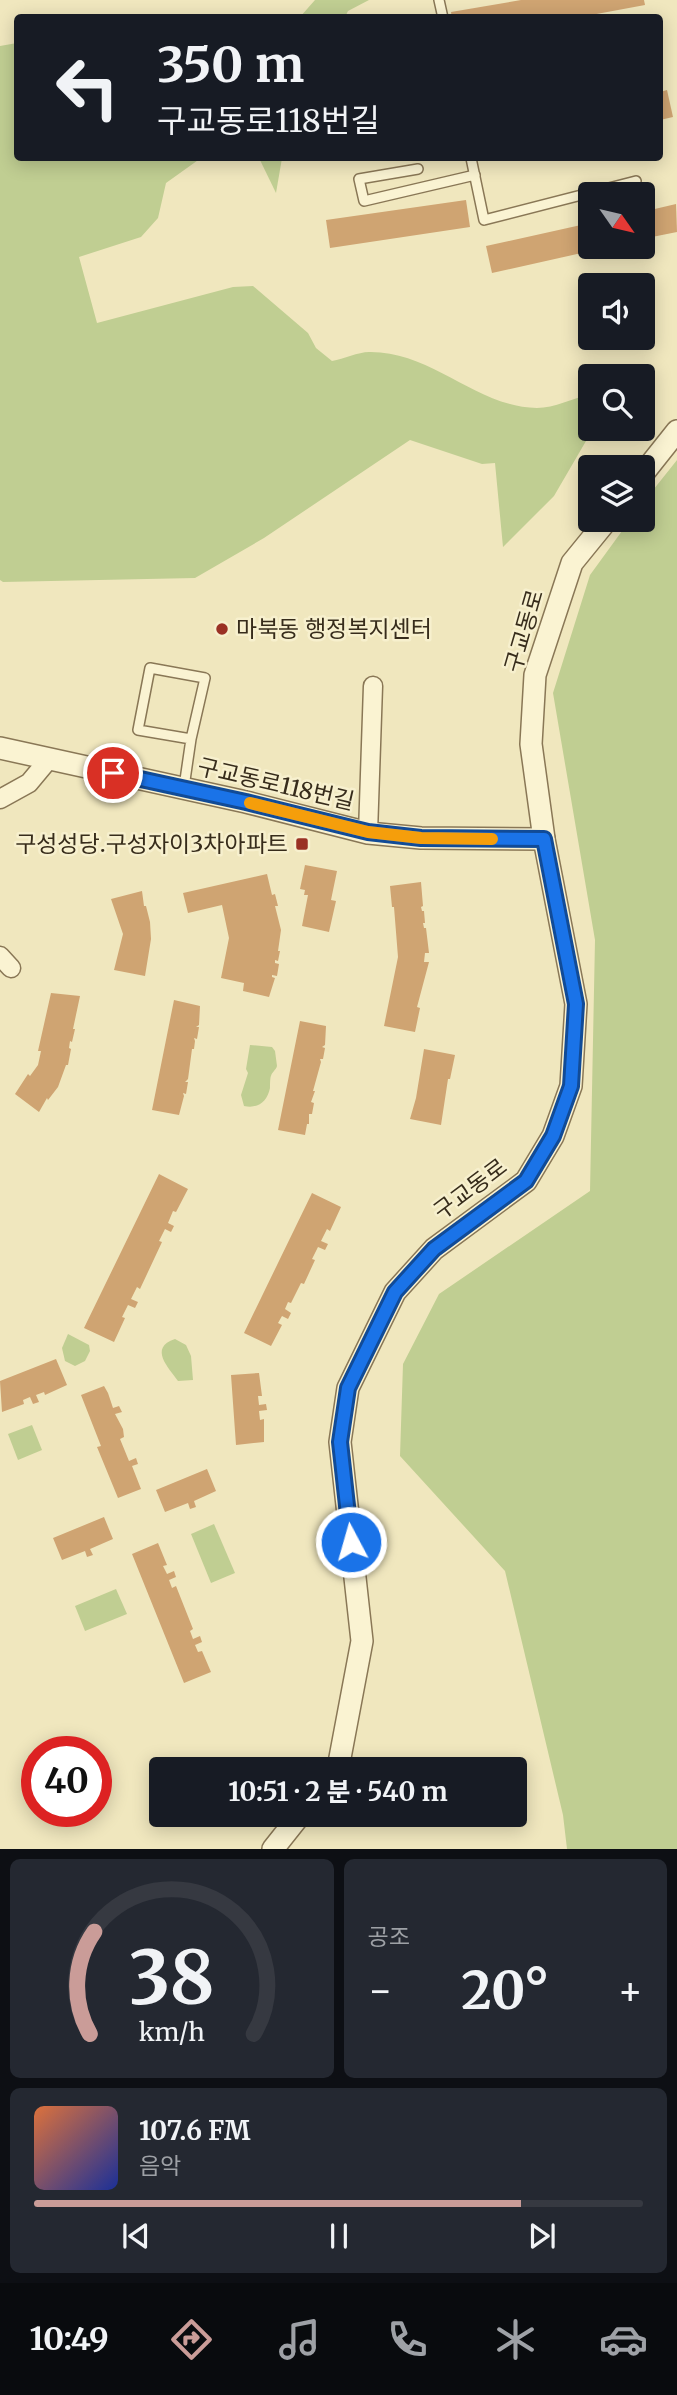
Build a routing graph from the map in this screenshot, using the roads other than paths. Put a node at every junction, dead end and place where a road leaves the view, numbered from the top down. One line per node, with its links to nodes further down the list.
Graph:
1 (472, 161): 3 (lane)
2 (418, 169): 3 (lane)
3 (475, 175): 4 (lane)
4 (636, 181)
5 (677, 431): 6 (street)
6 (655, 459)
7 (597, 532): 15 (street, 구교동로)
8 (373, 686): 14 (street)
9 (191, 739): 9 (lane); 12 (lane)
10 (0, 748): 11 (street, 구교동로118번길)
11 (49, 759): 12 (street, 구교동로118번길); 13 (street)
12 (184, 789): 14 (street, 구교동로118번길)
13 (0, 799)
14 (368, 832): 15 (street, 구교동로118번길)
15 (544, 839): 16 (street, 구교동로)
16 (340, 1757)
17 (290, 1827): 18 (street)
18 (273, 1849)

